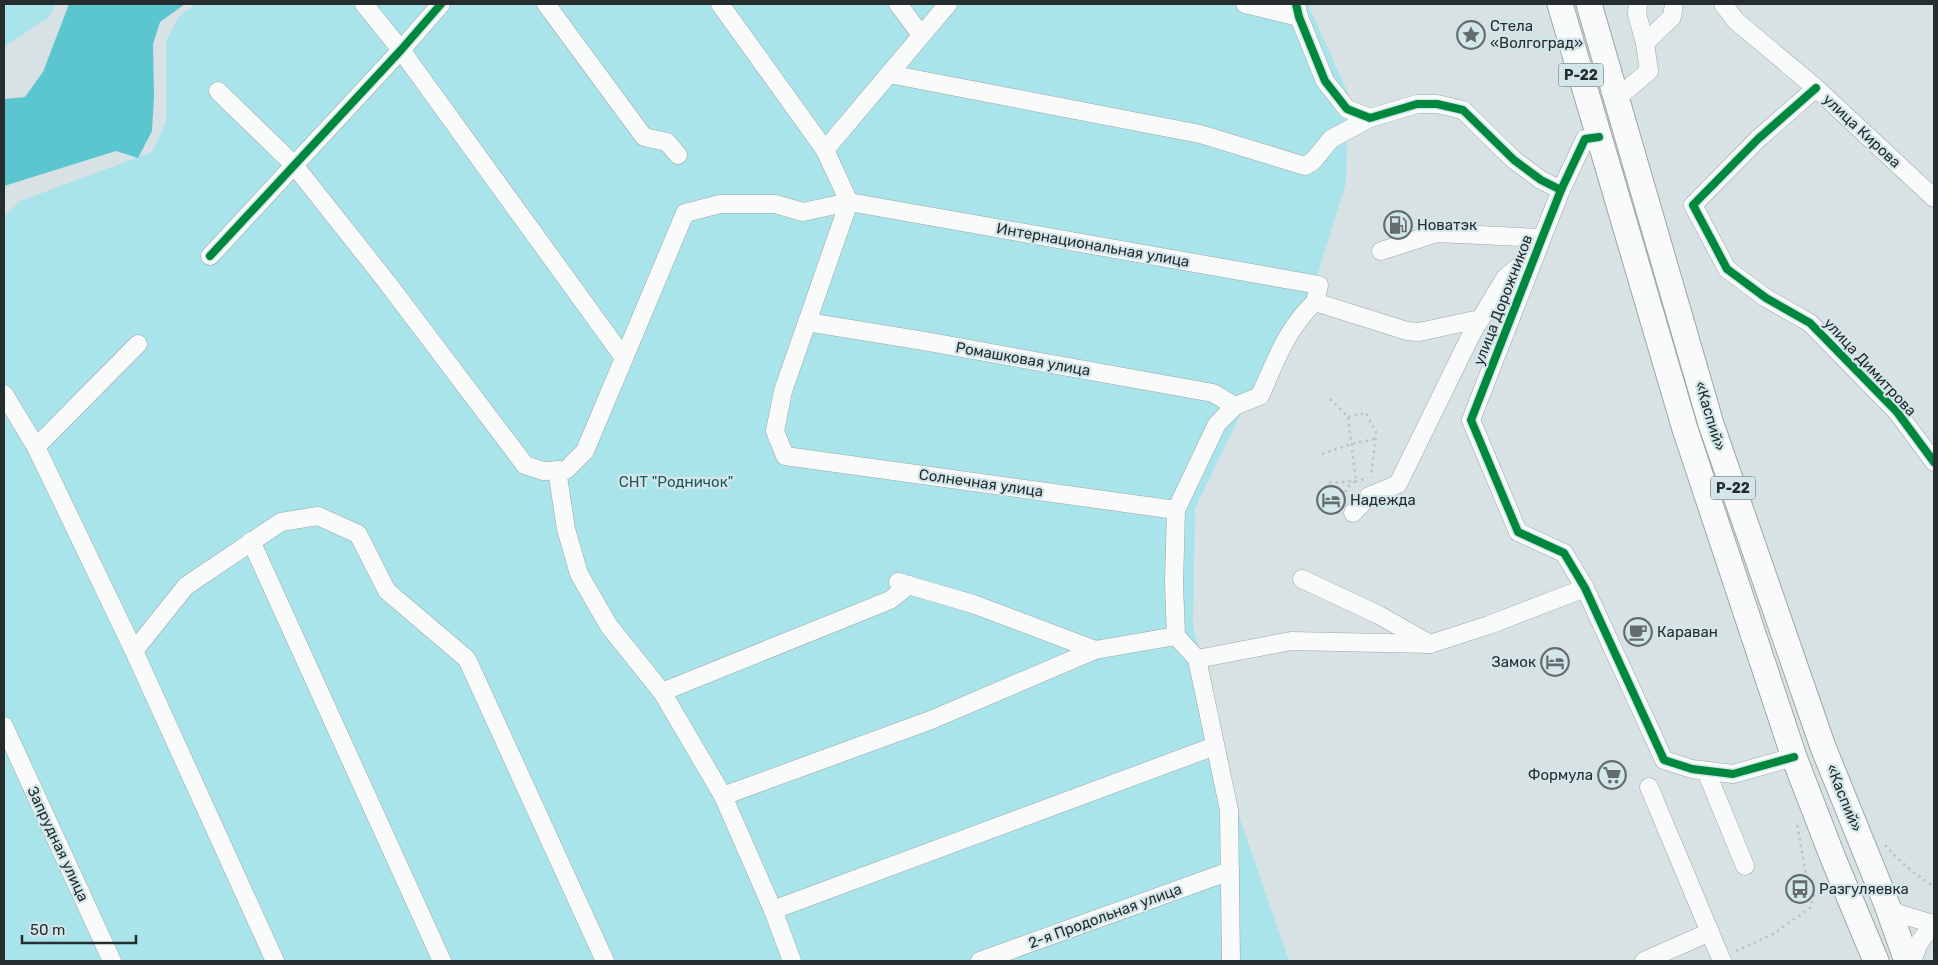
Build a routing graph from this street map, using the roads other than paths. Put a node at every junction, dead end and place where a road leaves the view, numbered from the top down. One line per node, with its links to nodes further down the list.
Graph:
1 (364, 4): 16 (street)
2 (441, 4): 16 (street)
3 (546, 4): 24 (street)
4 (720, 4): 23 (street)
5 (898, 4): 14 (street)
6 (948, 4): 14 (street)
7 (1244, 4): 13 (street)
8 (1560, 4): 22 (highway, «Каспий» / Р-22)
9 (1589, 4): 20 (highway, «Каспий» / Р-22)
10 (1638, 4): 15 (street)
11 (1674, 4): 15 (street)
12 (1723, 4): 18 (street, улица Кирова)
13 (1298, 10): 21 (street)
14 (921, 36): 17 (street)
15 (1646, 43): 20 (street)
16 (401, 50): 25 (street); 36 (street)
17 (889, 74): 21 (street); 23 (street)
18 (1816, 88): 27 (street, улица Кирова); 40 (street, улица Димитрова)
19 (218, 91): 25 (street)
20 (1617, 98): 61 (highway, «Каспий» / Р-22)
21 (1370, 118): 26 (street)
22 (1592, 138): 26 (street, улица Дорожников); 55 (highway, «Каспий» / Р-22)
23 (825, 150): 28 (street)
24 (678, 155)
25 (294, 165): 31 (street); 41 (street)
26 (1561, 190): 29 (street, улица Дорожников)
27 (1934, 198)
28 (849, 202): 32 (street, Интернациональная улица); 34 (street); 36 (street)
29 (1539, 245): 30 (street); 33 (street); 46 (street, улица Дорожников)
30 (1381, 252)
31 (210, 256)
32 (1315, 302): 33 (street); 38 (street)
33 (1480, 319): 43 (street)
34 (807, 322): 38 (street, Ромашковая улица); 42 (street, Солнечная улица)
35 (138, 344): 39 (street)
36 (624, 358): 41 (street)
37 (4, 394): 39 (street)
38 (1236, 406): 42 (street)
39 (36, 447): 50 (street)
40 (1934, 462)
41 (557, 470): 52 (street)
42 (1176, 510): 47 (street)
43 (1353, 513)
44 (252, 541): 50 (street); 68 (street); 69 (street)
45 (1302, 579): 48 (street)
46 (1585, 588): 48 (street); 56 (street)
47 (1176, 636): 49 (street); 51 (street)
48 (1430, 644): 51 (street)
49 (1095, 650): 52 (street); 58 (street)
50 (134, 651): 67 (street)
51 (1197, 660): 54 (street)
52 (662, 692): 58 (street)
53 (4, 726): 66 (street, Запрудная улица)
54 (1215, 746): 60 (street); 62 (street)
55 (1794, 757): 56 (street); 74 (highway, «Каспий» / Р-22)
56 (1706, 771): 59 (street)
57 (1648, 787): 64 (street)
58 (723, 796): 62 (street)
59 (1745, 866)
60 (1230, 871): 71 (street, 2-я Продольная улица); 72 (street)
61 (1887, 905): 63 (street); 75 (highway, «Каспий» / Р-22)
62 (773, 910): 70 (street)
63 (1934, 923): 76 (street)
64 (1710, 932): 65 (street); 73 (street)
65 (1722, 960)
66 (112, 961)
67 (275, 961)
68 (442, 961)
69 (605, 961)
70 (792, 961)
71 (980, 961)
72 (1231, 961)
73 (1644, 961)
74 (1876, 961)
75 (1908, 961)
76 (1912, 961)

